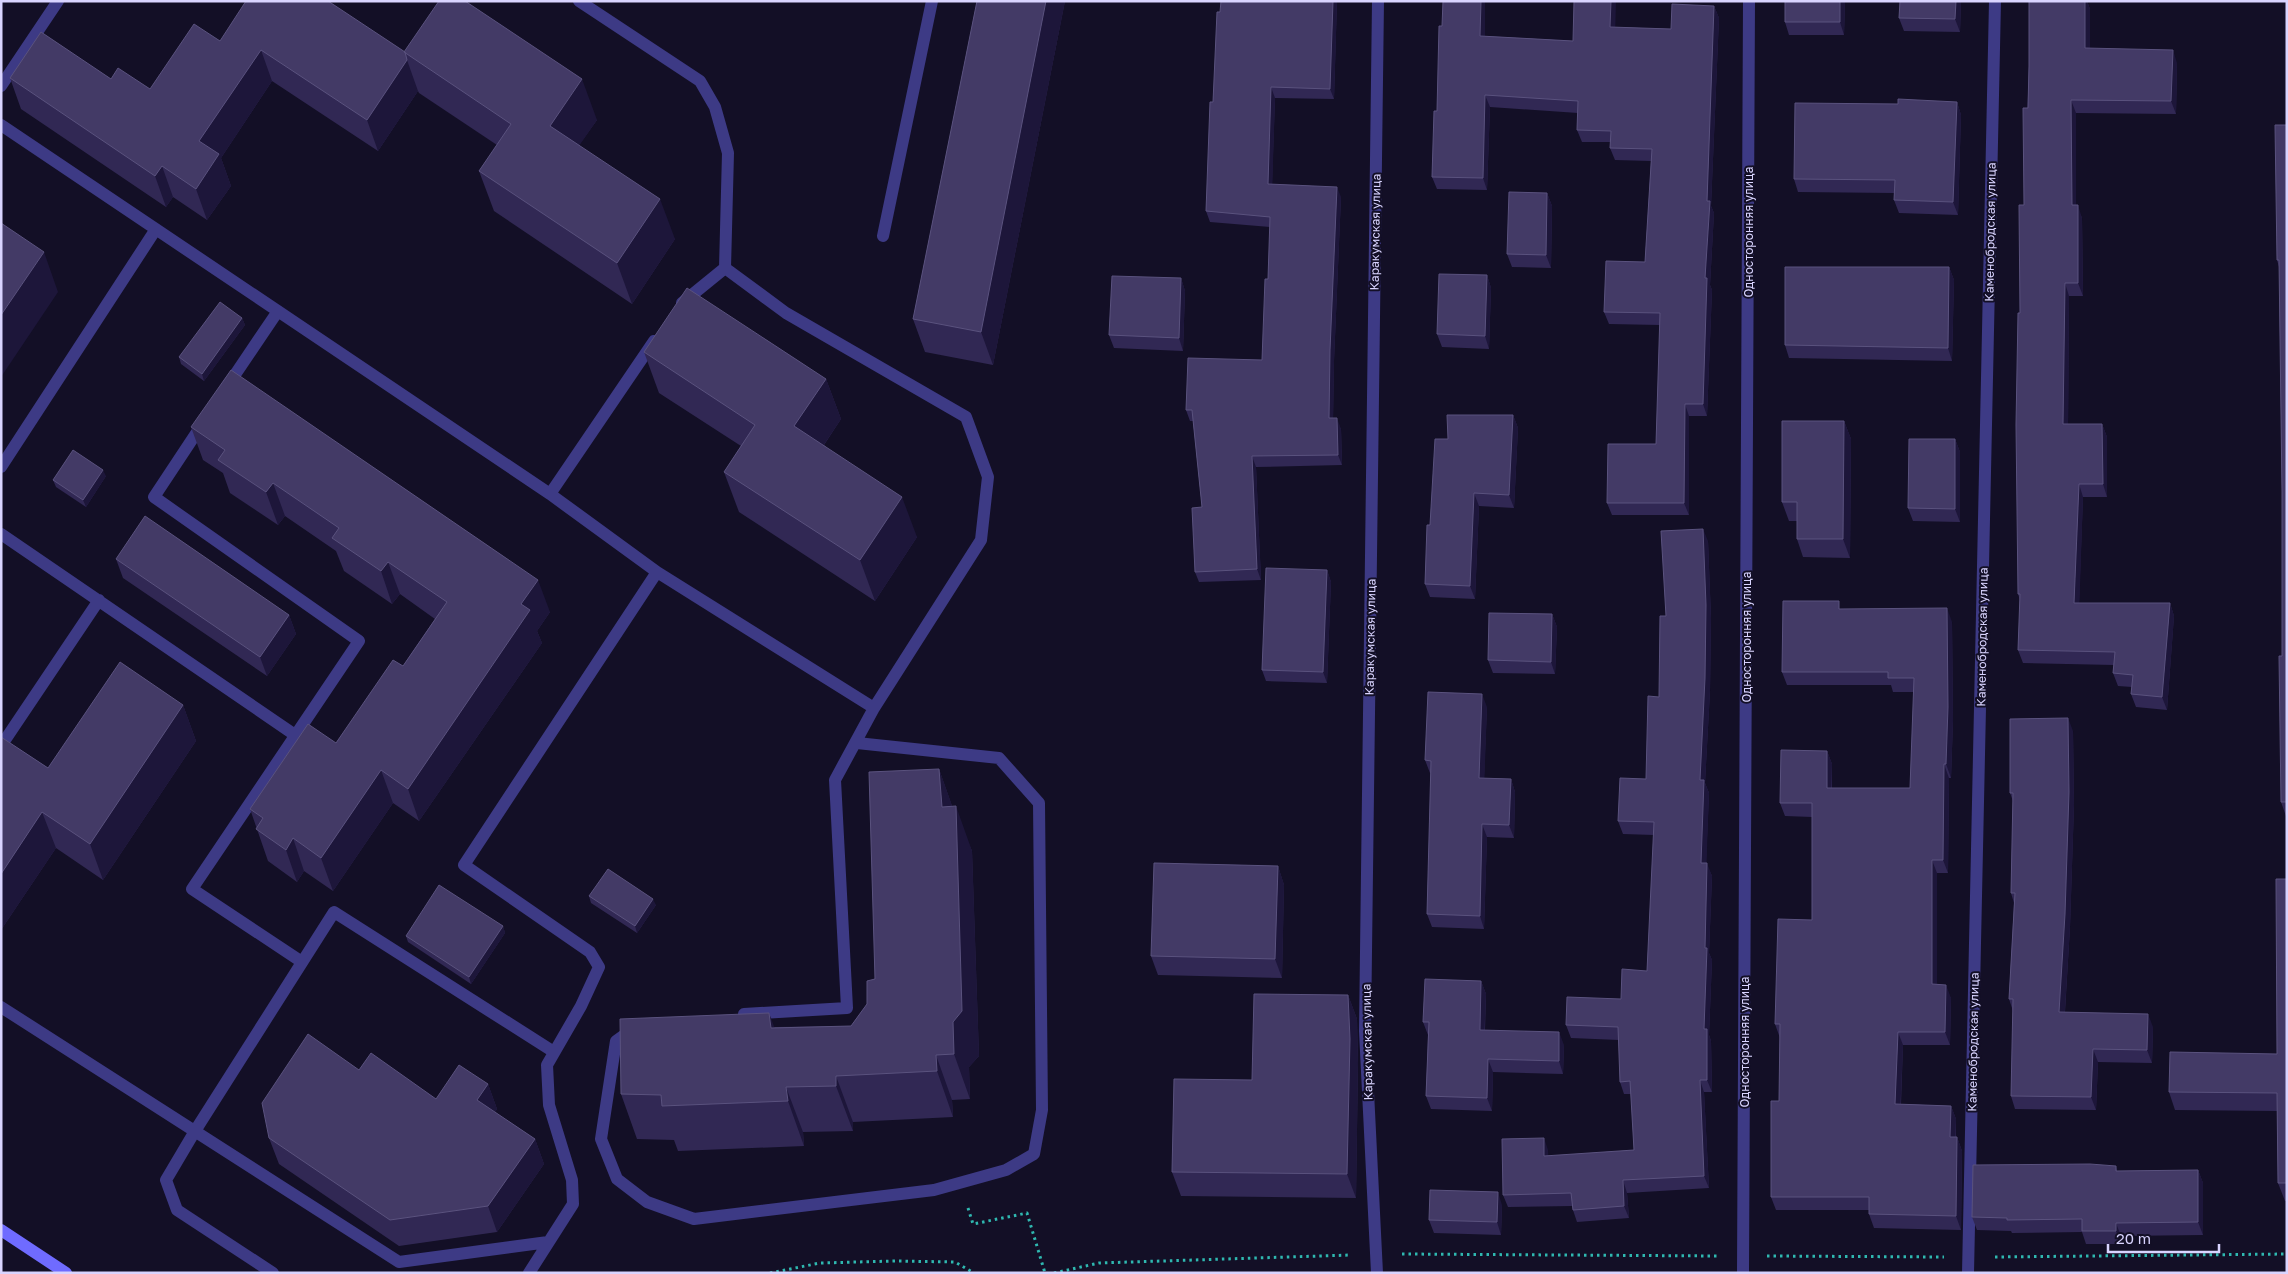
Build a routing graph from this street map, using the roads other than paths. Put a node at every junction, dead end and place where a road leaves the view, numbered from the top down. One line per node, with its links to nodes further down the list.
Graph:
1 (58, 1): 7 (street)
2 (579, 1): 11 (street)
3 (932, 1): 10 (street)
4 (1378, 1): 37 (street, Каракумская улица)
5 (1749, 1): 38 (street, Односторонняя улица)
6 (1996, 1): 39 (street, Каменобродская улица)
7 (1, 86)
8 (1, 125): 9 (street)
9 (156, 229): 13 (street); 17 (street)
10 (883, 236)
11 (725, 268): 12 (street); 22 (street)
12 (675, 309)
13 (278, 311): 15 (street); 18 (street)
14 (659, 333): 18 (street)
15 (218, 400)
16 (208, 416): 23 (street)
17 (1, 467)
18 (550, 494): 20 (street)
19 (1, 534): 21 (street)
20 (657, 572): 22 (street); 30 (street)
21 (99, 600): 23 (street); 25 (street)
22 (874, 708): 24 (street)
23 (295, 735): 26 (street)
24 (857, 743): 28 (street); 29 (street)
25 (1, 746)
26 (302, 962): 30 (street); 31 (street)
27 (1, 1007): 31 (street)
28 (733, 1015)
29 (646, 1020)
30 (554, 1052): 33 (street)
31 (195, 1131): 33 (street); 35 (street)
32 (1, 1230): 34 (main road)
33 (548, 1242): 36 (street)
34 (66, 1273)
35 (273, 1273)
36 (529, 1273)
37 (1376, 1273)
38 (1743, 1273)
39 (1968, 1273)

